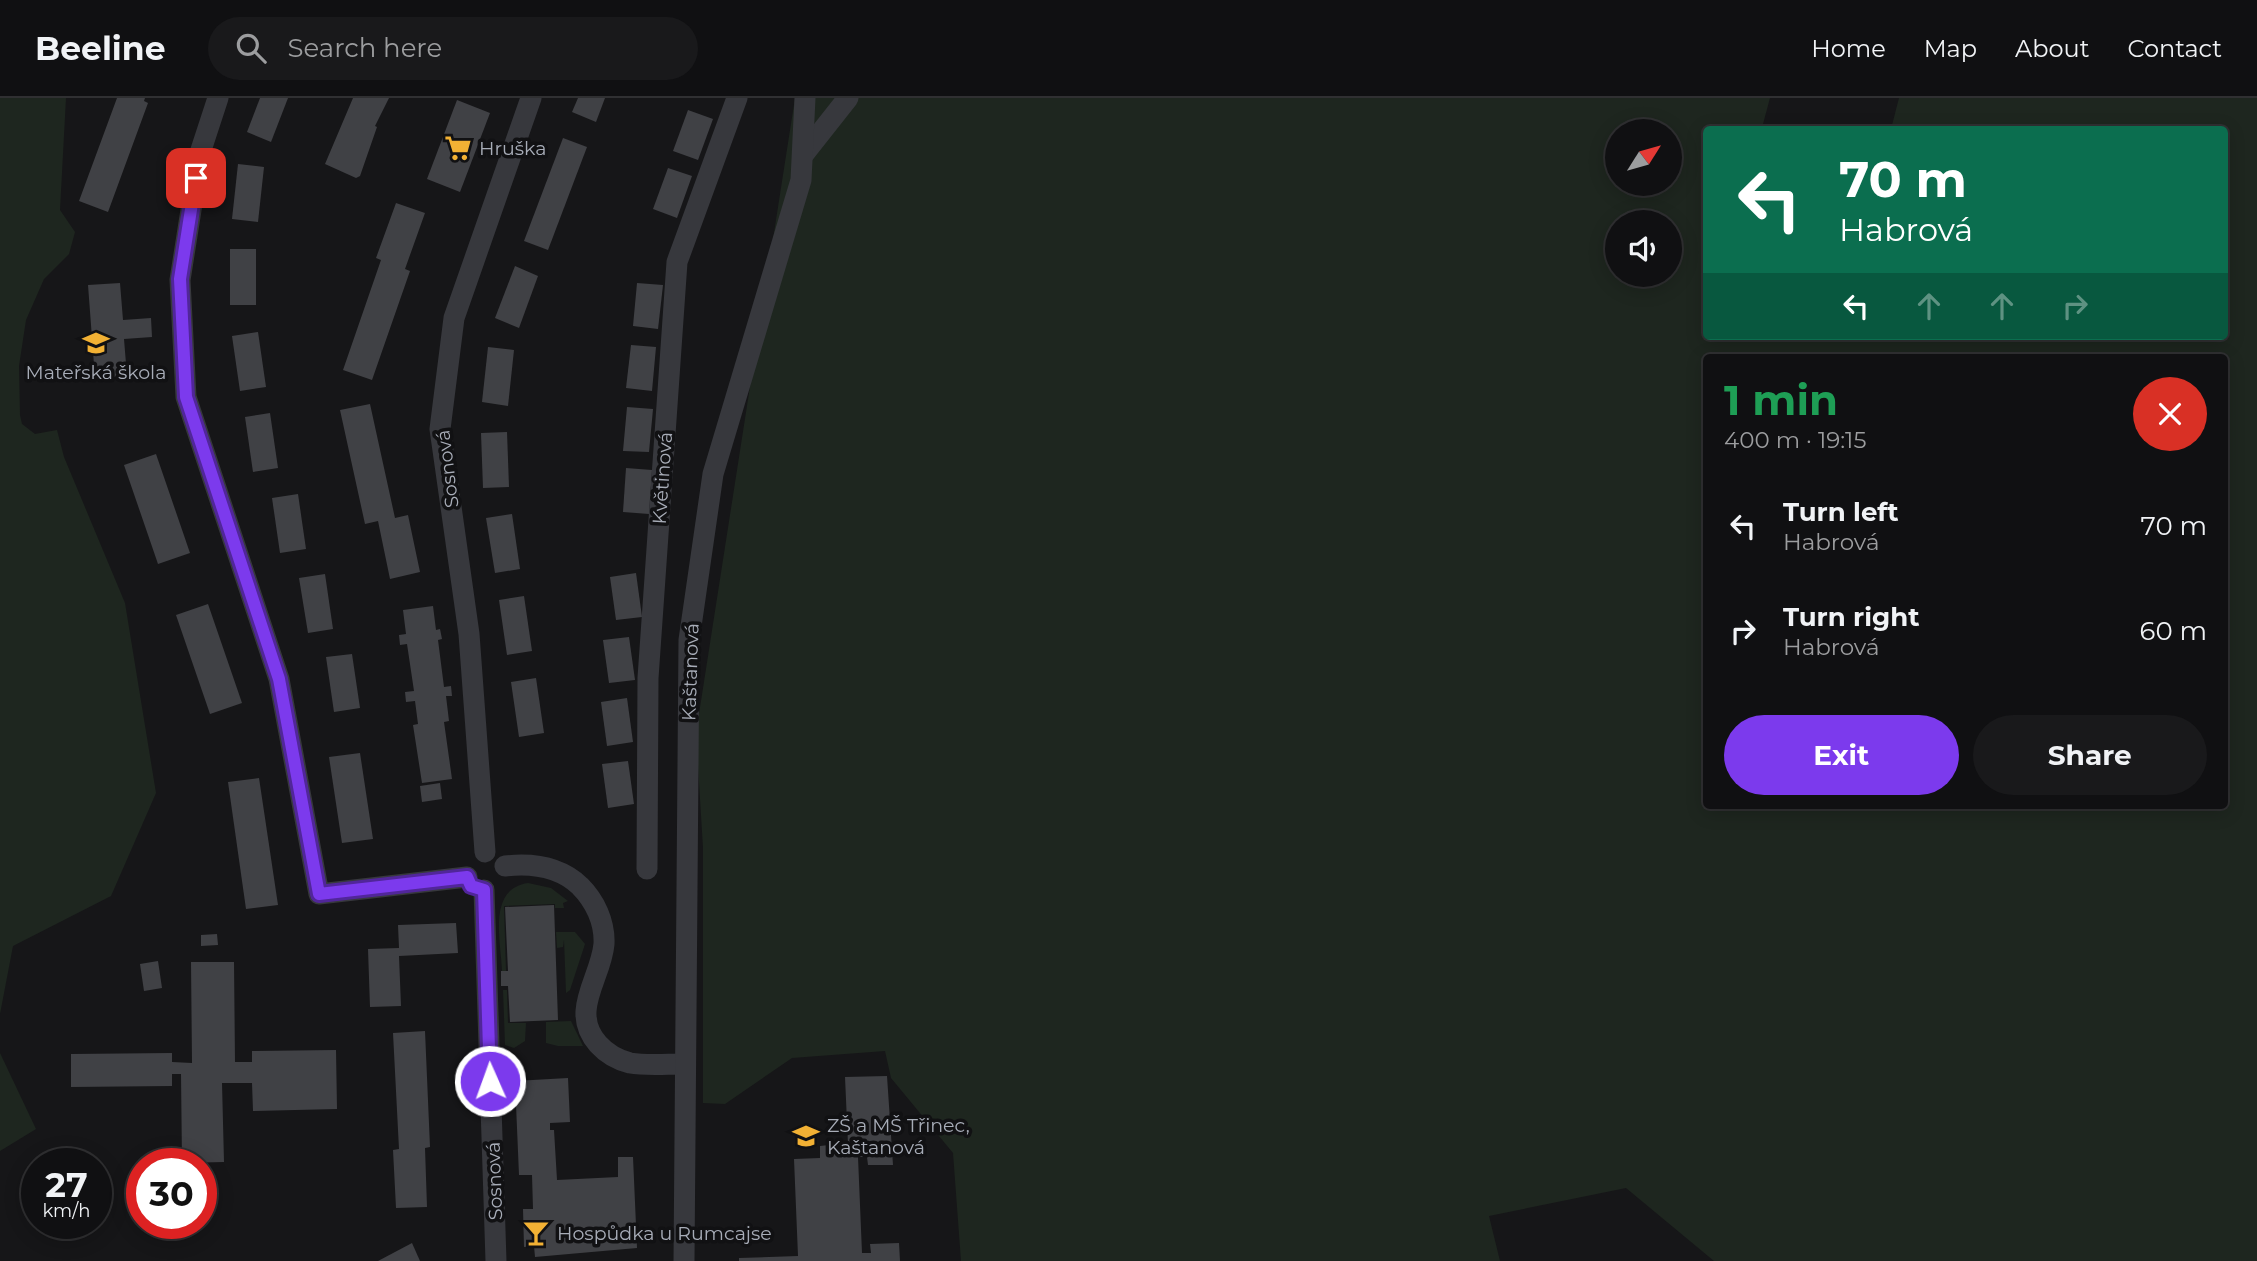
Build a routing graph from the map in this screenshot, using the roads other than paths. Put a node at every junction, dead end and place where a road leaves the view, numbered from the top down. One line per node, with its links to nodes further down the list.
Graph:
1 (218, 98): 10 (street)
2 (531, 98): 7 (street, Sosnová)
3 (737, 98): 9 (street, Květinová)
4 (805, 98): 6 (street, Kaštanová)
5 (848, 98): 6 (street)
6 (803, 155): 11 (street, Kaštanová)
7 (485, 852): 8 (street); 10 (street)
8 (505, 866): 10 (street); 11 (street)
9 (647, 869)
10 (475, 884): 12 (street, Sosnová)
11 (684, 1064): 13 (street, Kaštanová)
12 (496, 1261)
13 (684, 1261)

